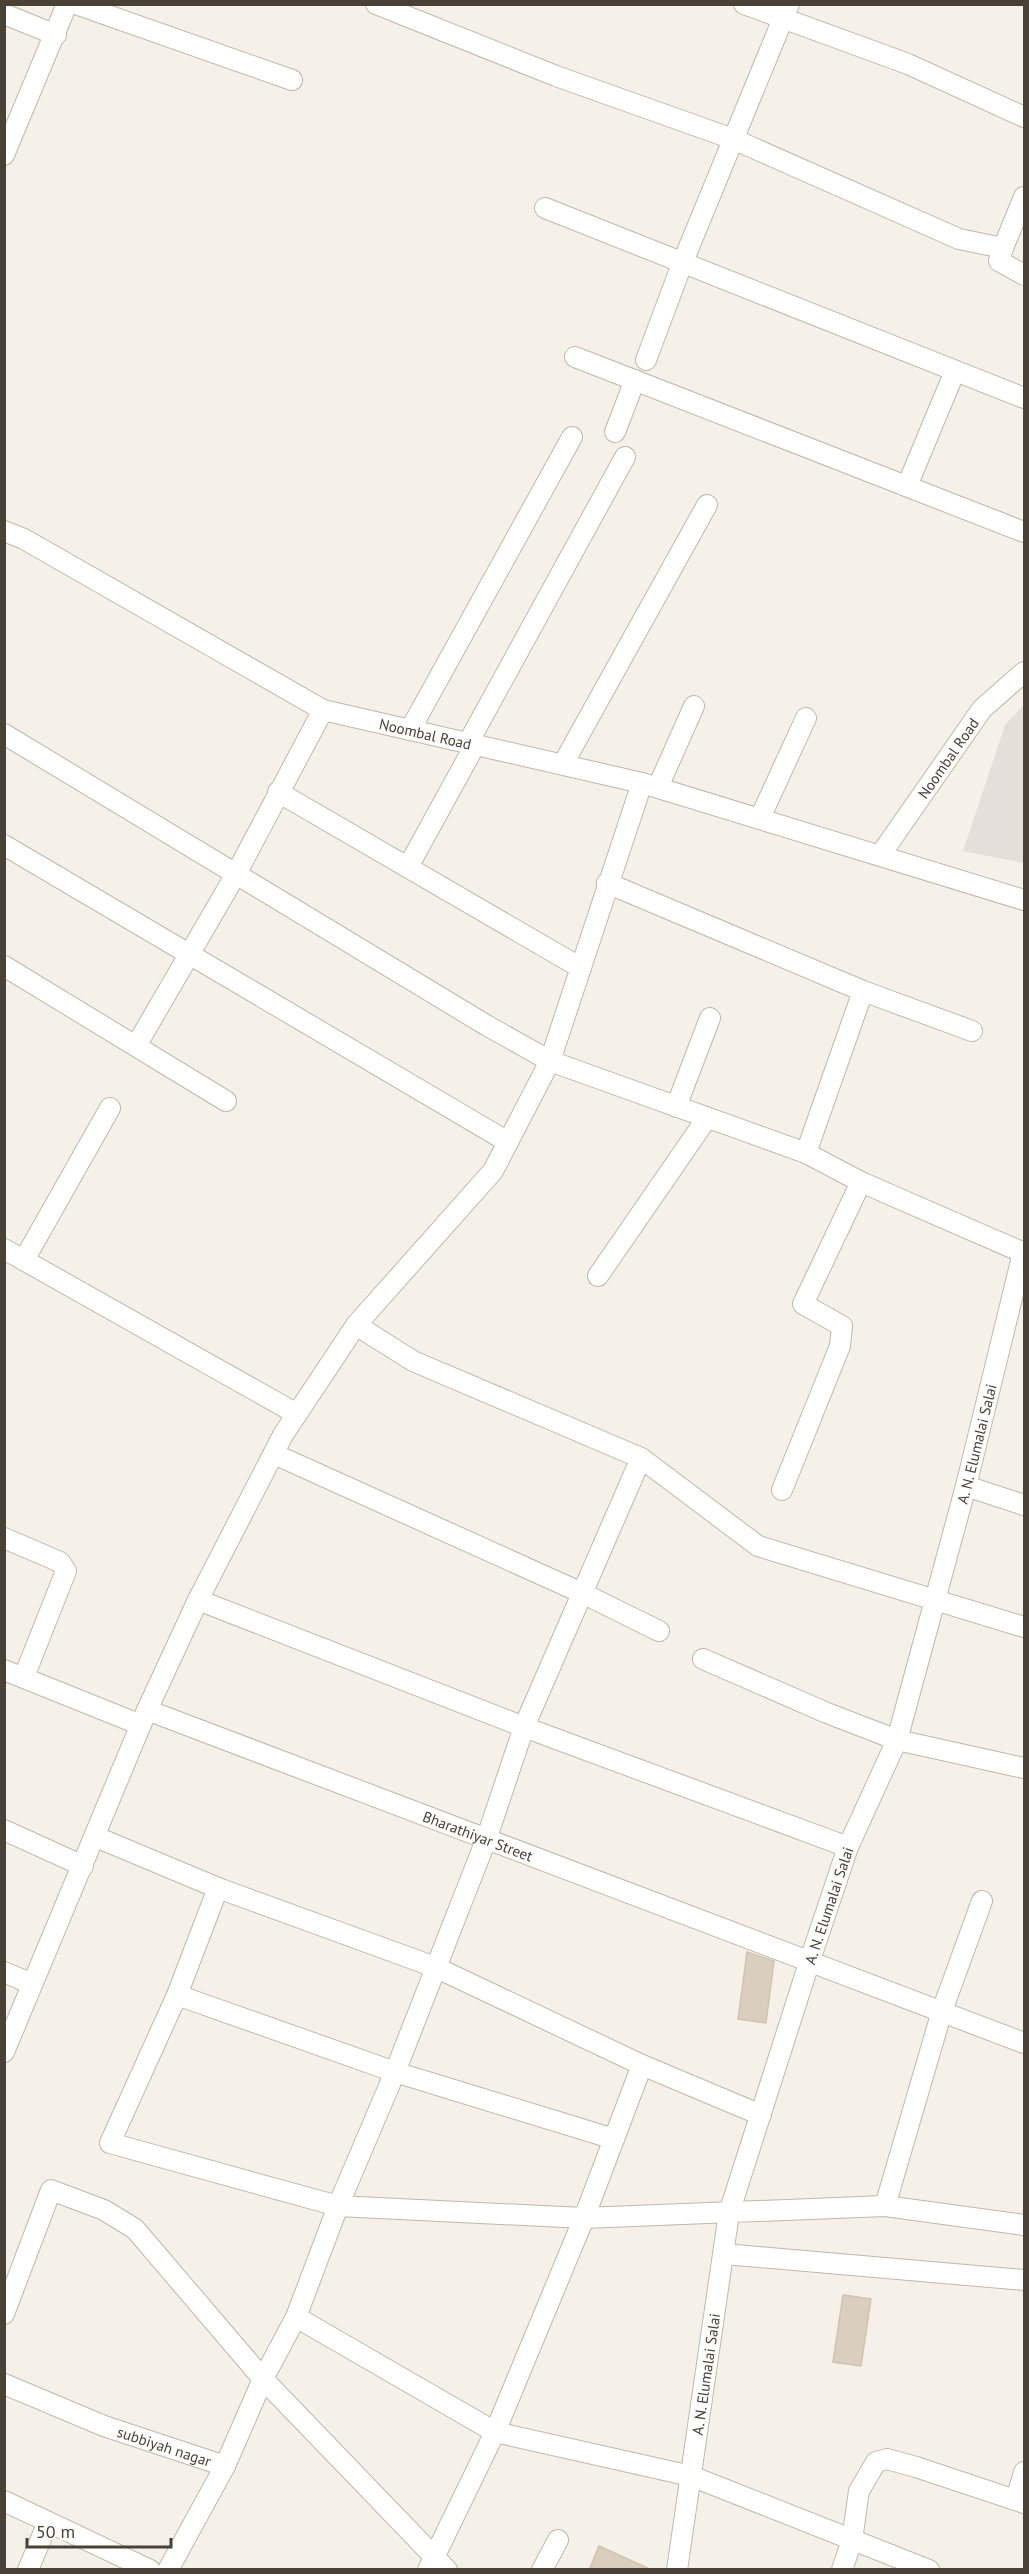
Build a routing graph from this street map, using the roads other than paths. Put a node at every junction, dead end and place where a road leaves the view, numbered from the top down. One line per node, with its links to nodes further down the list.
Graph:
1 (67, 4): 7 (street)
2 (76, 4): 8 (street)
3 (376, 4): 10 (street)
4 (744, 4): 5 (street)
5 (786, 12): 9 (street); 10 (street)
6 (4, 14): 7 (street)
7 (56, 35): 11 (street)
8 (292, 80)
9 (1024, 117)
10 (733, 139): 14 (street); 15 (street)
11 (4, 155)
12 (1024, 197): 14 (street)
13 (545, 208): 15 (street)
14 (1003, 248): 16 (street)
15 (682, 264): 18 (street); 19 (street)
16 (1024, 275)
17 (575, 357): 20 (street)
18 (646, 360)
19 (955, 370): 21 (street); 25 (street)
20 (635, 380): 22 (street); 25 (street)
21 (1024, 398)
22 (615, 432)
23 (572, 437): 33 (street)
24 (625, 457): 35 (street)
25 (907, 486): 28 (street)
26 (707, 505): 36 (street)
27 (4, 531): 31 (street, Noombal Road)
28 (1024, 532)
29 (1024, 672): 41 (street, Noombal Road)
30 (694, 706): 37 (street)
31 (323, 710): 33 (street, Noombal Road); 38 (street)
32 (806, 718): 39 (street)
33 (410, 730): 35 (street, Noombal Road)
34 (4, 734): 43 (street)
35 (471, 744): 36 (street, Noombal Road); 42 (street)
36 (563, 764): 37 (street, Noombal Road)
37 (650, 785): 39 (street, Noombal Road); 44 (street)
38 (278, 792): 42 (street); 43 (street)
39 (760, 818): 41 (street, Noombal Road)
40 (4, 845): 46 (street)
41 (881, 854): 45 (street, Noombal Road)
42 (408, 867): 48 (street)
43 (236, 874): 46 (street); 53 (street)
44 (607, 883): 48 (street); 49 (street)
45 (1024, 900)
46 (189, 954): 52 (street); 58 (street)
47 (4, 966): 52 (street)
48 (581, 968): 53 (street)
49 (863, 991): 51 (street); 59 (street)
50 (710, 1018): 55 (street)
51 (972, 1031)
52 (136, 1047): 54 (street)
53 (550, 1060): 55 (street); 58 (street)
54 (226, 1101)
55 (676, 1107): 57 (street)
56 (111, 1108): 63 (street)
57 (707, 1118): 59 (street); 64 (street)
58 (508, 1142): 65 (street)
59 (806, 1153): 60 (street)
60 (861, 1182): 62 (street); 70 (street)
61 (4, 1249): 63 (street)
62 (1024, 1253): 69 (street, A. N. Elumalai Salai)
63 (24, 1260): 66 (street)
64 (598, 1276)
65 (356, 1325): 66 (street); 68 (street)
66 (297, 1414): 67 (street)
67 (274, 1454): 73 (street); 75 (street)
68 (641, 1458): 73 (street); 74 (street)
69 (966, 1486): 71 (street); 74 (street, A. N. Elumalai Salai)
70 (782, 1490)
71 (1024, 1505)
72 (4, 1538): 80 (street)
73 (582, 1593): 77 (street); 82 (street)
74 (934, 1598): 76 (street); 83 (street, A. N. Elumalai Salai)
75 (198, 1600): 81 (street); 82 (street)
76 (1024, 1627)
77 (659, 1631)
78 (703, 1659): 83 (street)
79 (4, 1670): 80 (street, Bharathiyar Street)
80 (24, 1677): 81 (street, Bharathiyar Street)
81 (144, 1718): 86 (street); 87 (street, Bharathiyar Street)
82 (524, 1727): 87 (street); 88 (street)
83 (897, 1740): 84 (street); 88 (street, A. N. Elumalai Salai)
84 (1024, 1768)
85 (4, 1830): 89 (street)
86 (96, 1836): 89 (street); 90 (street)
87 (486, 1840): 92 (street, Bharathiyar Street); 93 (street)
88 (848, 1846): 92 (street, A. N. Elumalai Salai)
89 (83, 1866): 95 (street)
90 (218, 1888): 93 (street); 96 (street)
91 (982, 1901): 97 (street)
92 (810, 1960): 97 (street, Bharathiyar Street); 102 (street, A. N. Elumalai Salai)
93 (435, 1967): 100 (street); 101 (street)
94 (4, 1972): 95 (street)
95 (32, 1984): 99 (street)
96 (177, 1995): 101 (street); 104 (street)
97 (942, 2011): 98 (street, Bharathiyar Street); 105 (street)
98 (1024, 2043)
99 (4, 2052)
100 (642, 2065): 102 (street); 103 (street)
101 (395, 2072): 103 (street); 104 (street)
102 (761, 2115): 106 (street, A. N. Elumalai Salai)
103 (614, 2139): 107 (street)
104 (338, 2206): 107 (street); 113 (street)
105 (885, 2206): 106 (street); 108 (street)
106 (729, 2213): 107 (street); 109 (street, A. N. Elumalai Salai)
107 (584, 2218): 116 (street)
108 (1024, 2225)
109 (724, 2254): 110 (street); 119 (street, A. N. Elumalai Salai)
110 (1024, 2280)
111 (10, 2281): 112 (street); 114 (street)
112 (4, 2314)
113 (296, 2317): 114 (street); 116 (street)
114 (263, 2379): 117 (street); 125 (street)
115 (4, 2384): 117 (street, subbiyah nagar)
116 (495, 2432): 119 (street); 125 (street)
117 (225, 2466): 128 (street)
118 (1024, 2472): 121 (street)
119 (691, 2476): 124 (street); 130 (street, A. N. Elumalai Salai)
120 (4, 2501): 122 (street)
121 (1020, 2501): 124 (street)
122 (48, 2522): 126 (street); 127 (street)
123 (558, 2540): 129 (street)
124 (852, 2540): 131 (street); 132 (street)
125 (437, 2565)
126 (28, 2570)
127 (150, 2570)
128 (168, 2570)
129 (542, 2570)
130 (677, 2570)
131 (842, 2570)
132 (929, 2570)

